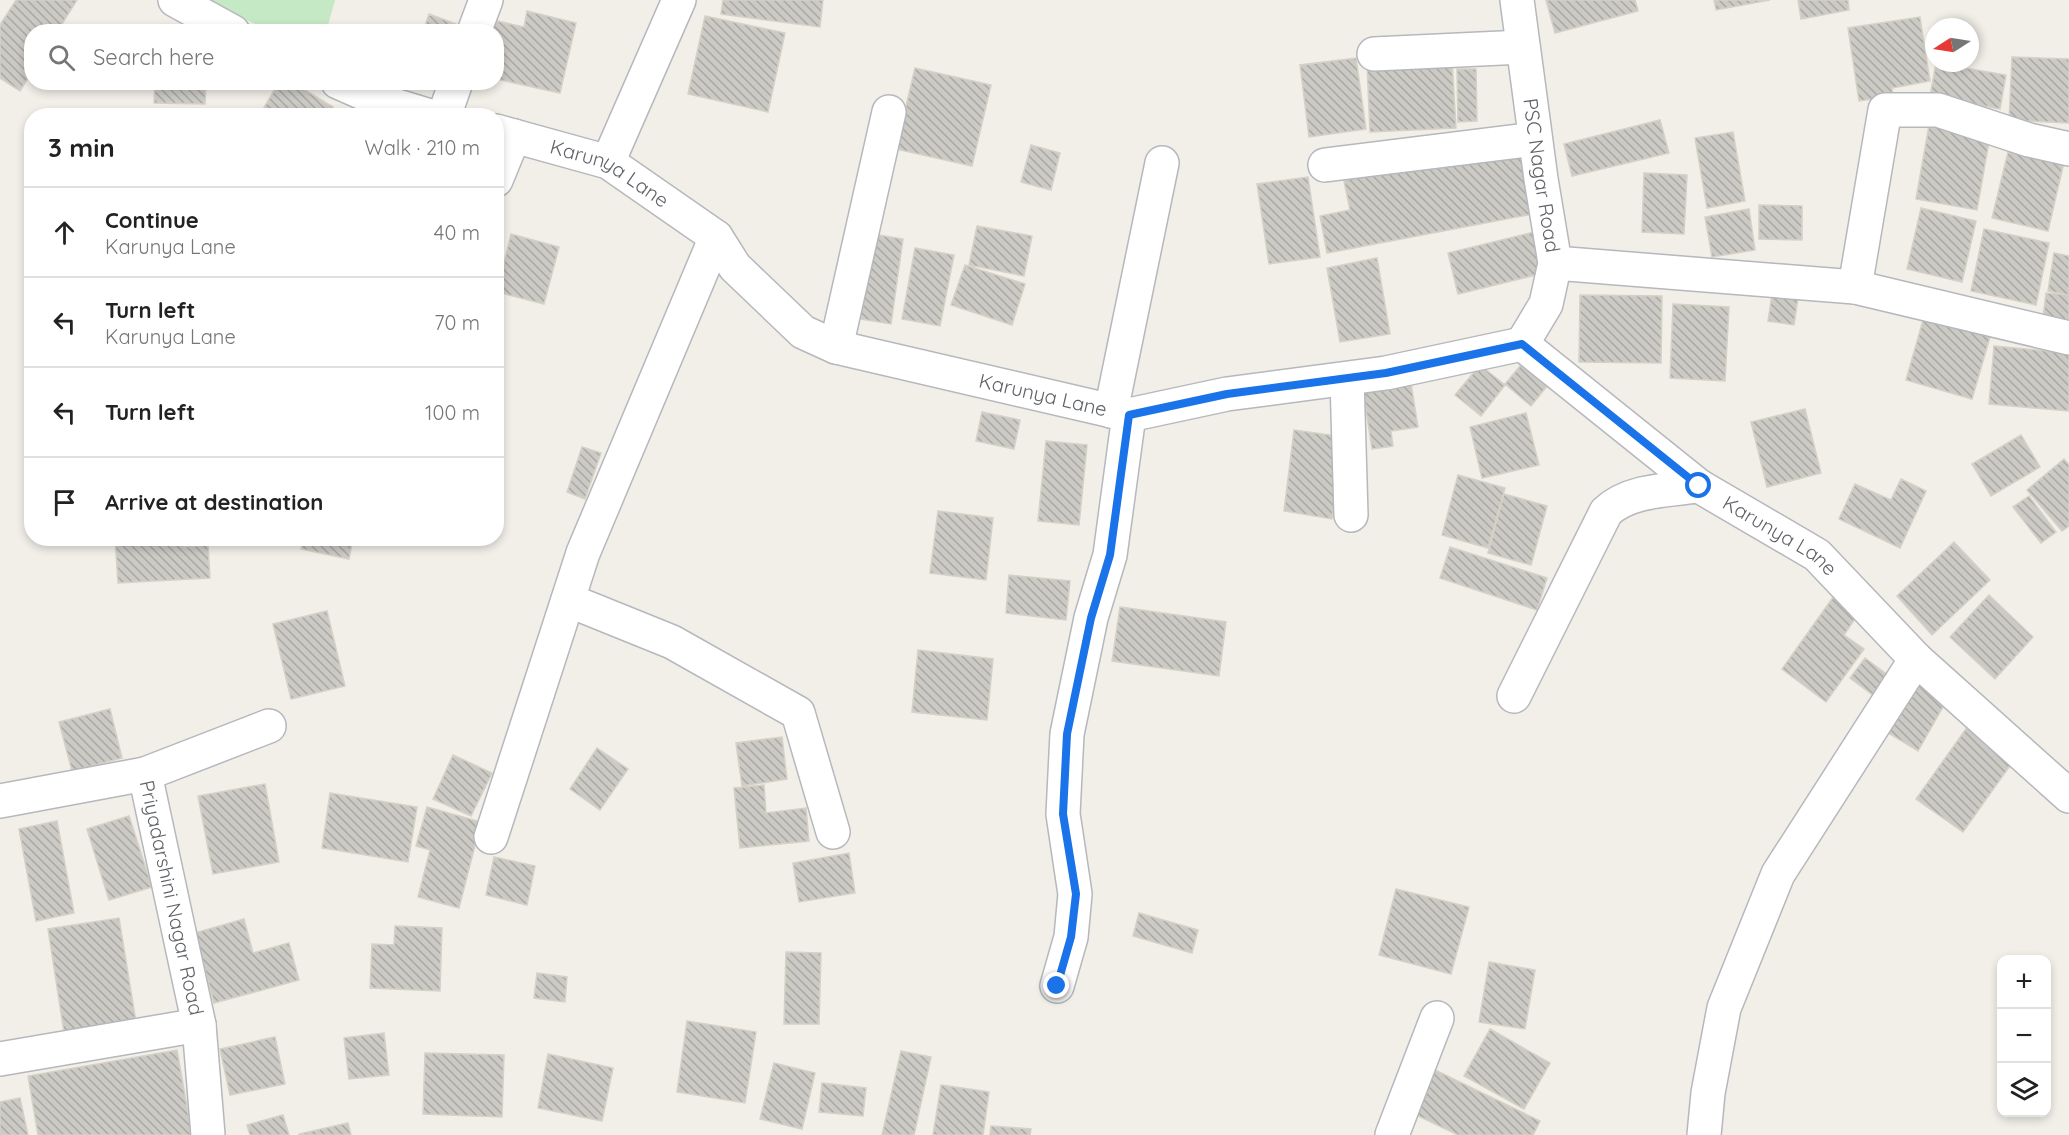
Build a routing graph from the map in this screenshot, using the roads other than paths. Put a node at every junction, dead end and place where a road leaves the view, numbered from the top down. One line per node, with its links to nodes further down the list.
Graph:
1 (175, 0): 5 (street)
2 (486, 0): 6 (street)
3 (679, 0): 17 (street)
4 (1517, 0): 7 (street, PSC Nagar Road)
5 (218, 24)
6 (477, 24)
7 (1523, 47): 8 (street); 15 (street, PSC Nagar Road)
8 (1374, 54)
9 (356, 90): 11 (street)
10 (453, 90): 12 (street)
11 (404, 108)
12 (447, 108)
13 (889, 112): 25 (street)
14 (505, 133): 17 (street, Karunya Lane)
15 (1535, 138): 19 (street); 21 (street, PSC Nagar Road)
16 (2069, 149): 22 (street)
17 (608, 162): 20 (street, Karunya Lane)
18 (1162, 163): 27 (street)
19 (1325, 165)
20 (716, 237): 25 (street, Karunya Lane); 30 (street)
21 (1555, 263): 22 (street); 24 (street, PSC Nagar Road)
22 (1855, 287): 23 (street)
23 (2069, 338)
24 (1522, 344): 26 (street, Karunya Lane); 28 (street, Karunya Lane)
25 (836, 347): 27 (street, Karunya Lane)
26 (1347, 379): 27 (street, Karunya Lane); 29 (street)
27 (1120, 413): 39 (street)
28 (1699, 486): 31 (street, Karunya Lane); 32 (street)
29 (1352, 515)
30 (568, 600): 37 (street); 38 (street)
31 (1916, 659): 35 (street, Karunya Lane); 45 (street)
32 (1514, 696)
33 (269, 726): 34 (street)
34 (145, 774): 36 (street, Priyadarshini Nagar Road); 41 (street, Priyadarshini Nagar Road)
35 (2069, 796)
36 (0, 801)
37 (832, 832)
38 (491, 837)
39 (1057, 986)
40 (1437, 1018): 44 (street)
41 (199, 1025): 42 (street); 43 (street, Priyadarshini Nagar Road)
42 (0, 1059)
43 (208, 1135)
44 (1392, 1135)
45 (1704, 1135)

